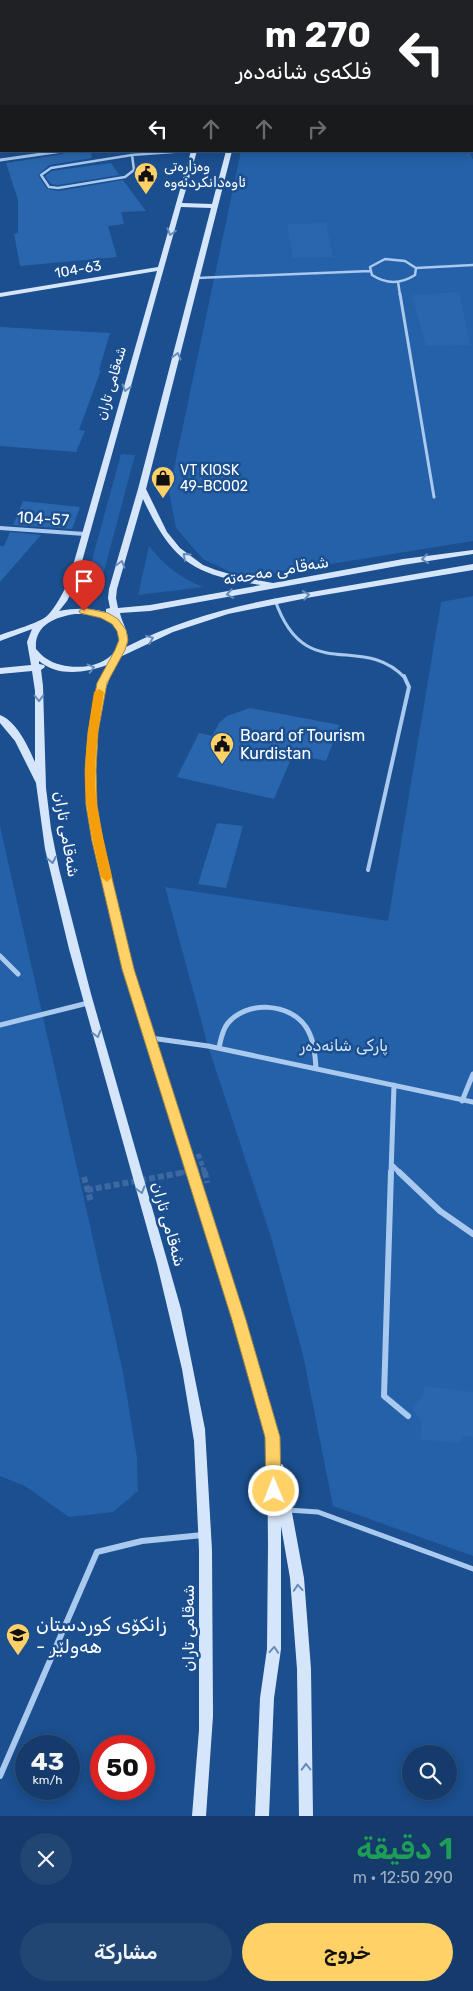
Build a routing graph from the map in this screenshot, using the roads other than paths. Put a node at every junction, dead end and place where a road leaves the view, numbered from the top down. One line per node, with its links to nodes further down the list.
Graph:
1 (56, 152): 6 (street)
2 (172, 152): 5 (lane)
3 (194, 152): 7 (main road, شەقامی تاران)
4 (229, 152): 8 (main road)
5 (132, 155): 5 (lane)
6 (0, 160)
7 (178, 205): 8 (main road); 10 (main road, شەقامی تاران, one-way to 10)
8 (215, 206): 13 (main road)
9 (473, 265): 11 (lane)
10 (161, 268): 15 (main road, 104-63); 19 (main road, شەقامی تاران, one-way to 19)
11 (416, 268): 12 (lane); 14 (lane)
12 (370, 271): 13 (lane); 14 (lane)
13 (197, 278): 16 (main road, one-way to 13)
14 (398, 282): 17 (lane)
15 (0, 295)
16 (142, 489): 22 (main road, one-way to 16); 25 (main road, one-way to 16)
17 (434, 497)
18 (0, 528): 19 (street, 104-57)
19 (84, 534): 26 (main road, شەقامی تاران)
20 (473, 552): 22 (main road, شەقامی مەحەتە, one-way to 22)
21 (473, 567): 23 (main road, شەقامی مەحەتە, one-way to 21)
22 (281, 585): 25 (main road, شەقامی مەحەتە, one-way to 25)
23 (275, 600): 30 (main road, شەقامی مەحەتە, one-way to 23); 36 (lane)
24 (84, 611): 25 (main road, شەقامی مەحەتە); 26 (main road); 27 (main road)
25 (115, 611): 27 (main road)
26 (48, 618): 28 (main road); 29 (main road)
27 (119, 626): 30 (main road)
28 (0, 638)
29 (32, 650): 31 (main road, شەقامی تاران); 32 (main road)
30 (114, 656): 32 (main road, one-way to 30); 41 (main road, شەقامی تاران)
31 (36, 666): 32 (main road); 33 (main road); 35 (main road, شەقامی تاران, one-way to 35)
32 (56, 668)
33 (0, 672)
34 (0, 718): 35 (main road)
35 (41, 788): 39 (main road, شەقامی تاران, one-way to 39)
36 (368, 870)
37 (0, 956): 38 (street)
38 (18, 974)
39 (88, 1003): 40 (street); 53 (main road, شەقامی تاران, one-way to 53)
40 (0, 1025)
41 (151, 1038): 42 (street); 51 (main road, شەقامی تاران)
42 (219, 1048): 43 (street); 43 (street)
43 (316, 1068): 45 (street)
44 (473, 1074): 46 (street)
45 (394, 1085): 46 (street); 48 (street)
46 (462, 1101): 47 (street)
47 (473, 1102)
48 (392, 1166): 49 (street); 50 (street)
49 (473, 1234)
50 (408, 1416)
51 (273, 1437): 52 (main road, شەقامی تاران); 57 (main road, شەقامی تاران, one-way to 51)
52 (286, 1510): 54 (lane); 58 (main road, شەقامی تاران, one-way to 52)
53 (206, 1535): 55 (street); 56 (main road, شەقامی تاران)
54 (473, 1569)
55 (0, 1776)
56 (199, 1816)
57 (262, 1816)
58 (306, 1816)

